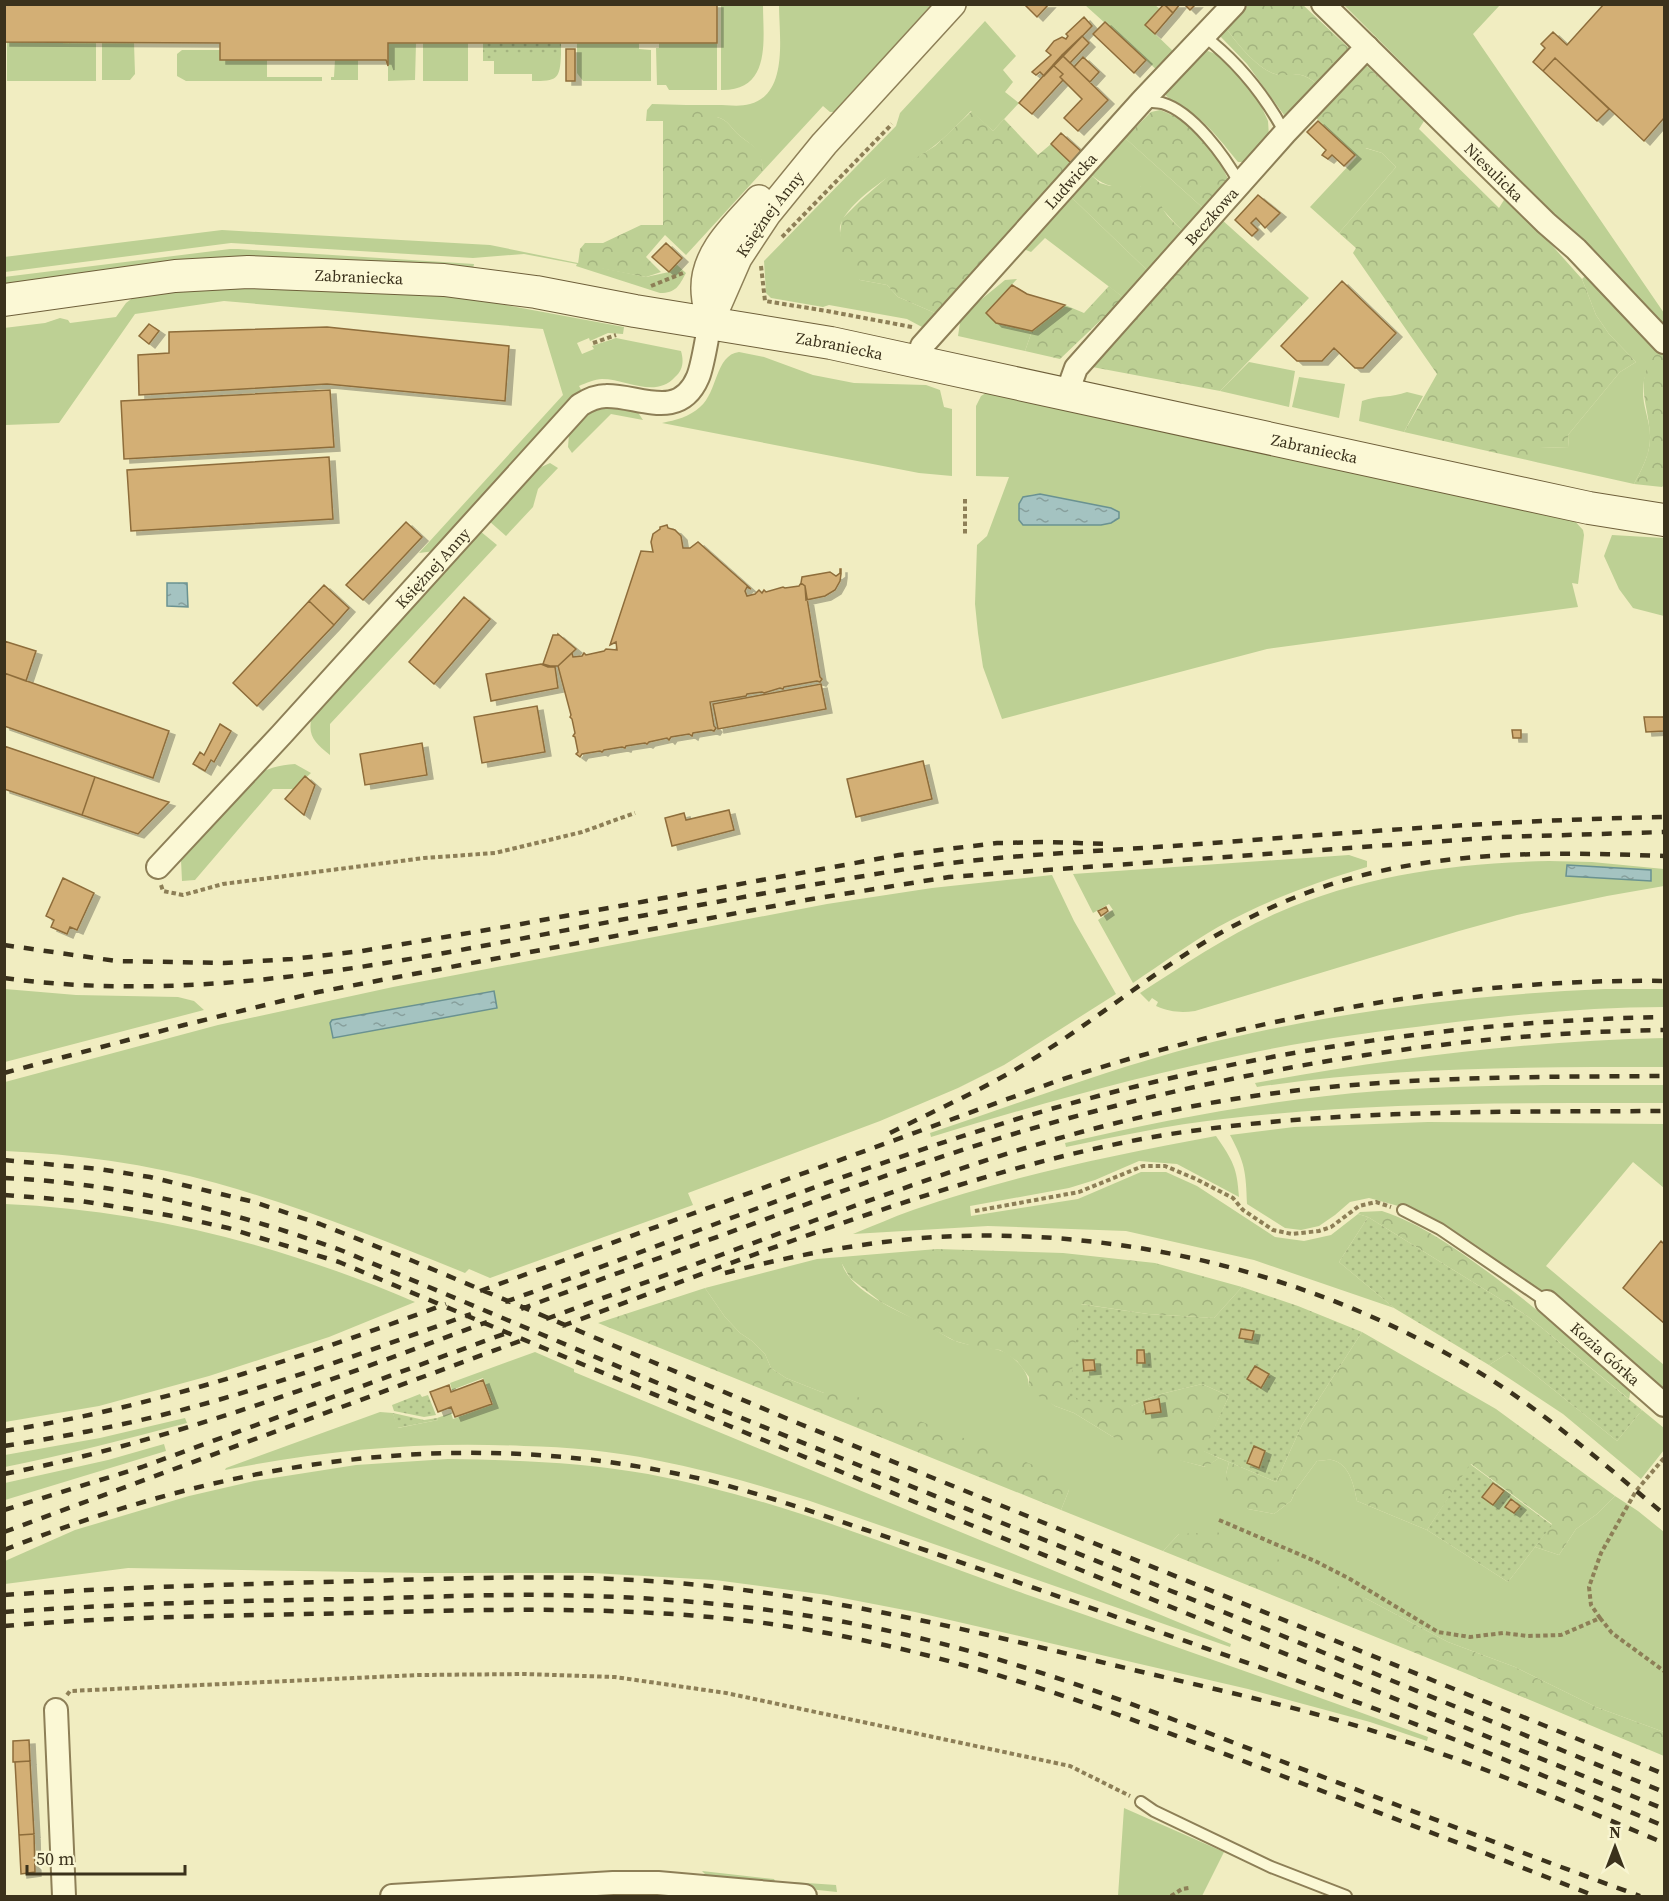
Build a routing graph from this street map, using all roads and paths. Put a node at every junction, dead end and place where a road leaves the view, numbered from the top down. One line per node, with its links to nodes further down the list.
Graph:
1 (952, 4): 16 (street, Księżnej Anny)
2 (1234, 4): 4 (street, Ludwicka)
3 (1323, 4): 5 (street, Niesulicka)
4 (1204, 36): 6 (street, Ludwicka); 8 (lane)
5 (1367, 47): 8 (street, Beczkowa); 18 (street, Niesulicka)
6 (1142, 101): 9 (lane); 20 (street, Ludwicka)
7 (892, 124): 10 (path)
8 (1285, 133): 9 (street, Beczkowa)
9 (1240, 184): 21 (street, Beczkowa)
10 (777, 243)
11 (760, 260): 15 (path)
12 (686, 272): 13 (path)
13 (644, 288)
14 (4, 300): 16 (main road, Zabraniecka)
15 (821, 310)
16 (710, 322): 20 (main road, Zabraniecka); 26 (street, Księżnej Anny)
17 (623, 336): 19 (path)
18 (1665, 342)
19 (592, 343)
20 (916, 361): 21 (main road, Zabraniecka)
21 (1068, 393): 23 (main road, Zabraniecka)
22 (965, 499): 24 (path)
23 (1665, 520)
24 (965, 536)
25 (635, 813): 26 (path)
26 (158, 867)
27 (1403, 1210): 28 (path); 29 (lane)
28 (975, 1211)
29 (1547, 1302): 30 (street, Kozia Górka)
30 (1665, 1405)
31 (1665, 1458): 33 (path)
32 (1219, 1521): 33 (path)
33 (1599, 1618): 34 (path)
34 (1665, 1671)
35 (56, 1710): 36 (path); 38 (street)
36 (1141, 1802): 42 (lane)
37 (1190, 1887): 41 (path)
38 (64, 1896)
39 (392, 1896): 40 (street)
40 (805, 1896)
41 (1172, 1896)
42 (1346, 1896)

